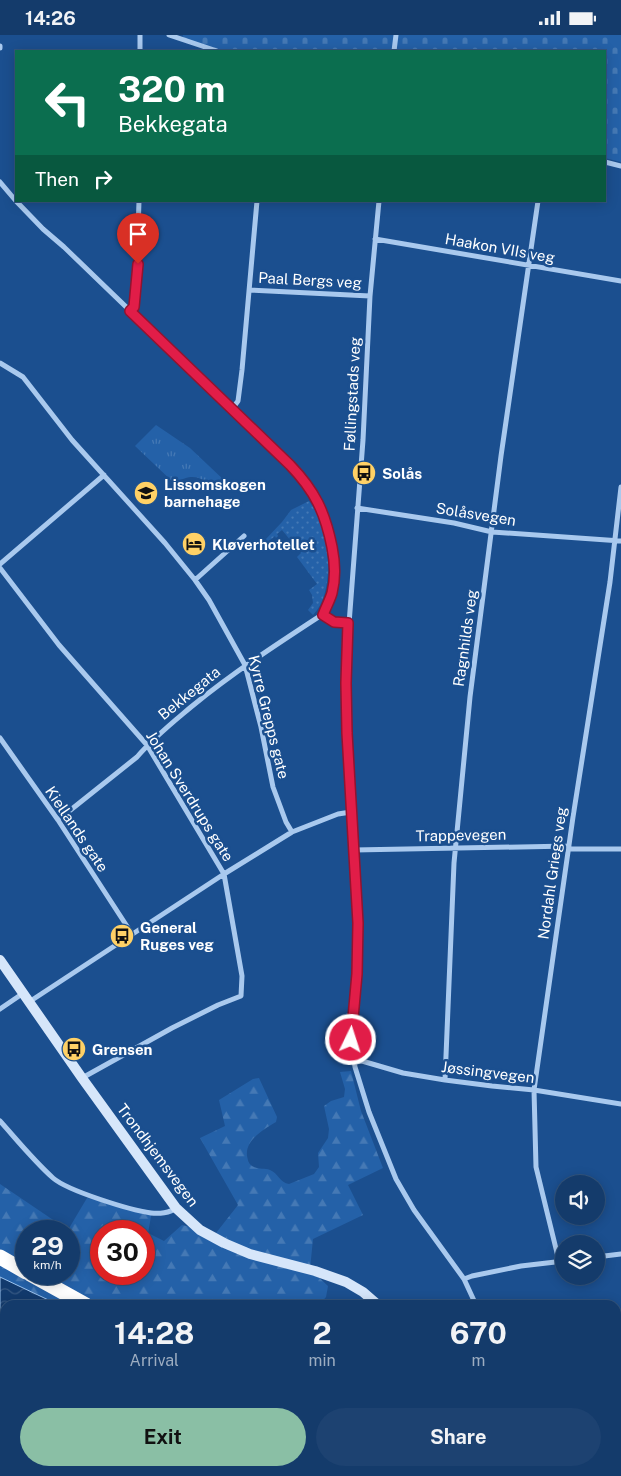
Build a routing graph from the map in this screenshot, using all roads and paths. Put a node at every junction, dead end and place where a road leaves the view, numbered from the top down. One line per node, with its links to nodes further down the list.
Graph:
1 (140, 35): 4 (street)
2 (169, 35): 5 (street)
3 (396, 35): 6 (street)
4 (140, 50)
5 (214, 50)
6 (394, 50)
7 (606, 162): 8 (street)
8 (621, 166)
9 (0, 182): 10 (street)
10 (15, 200)
11 (17, 202): 21 (street)
12 (139, 202): 21 (street)
13 (257, 202): 19 (street, Paal Bergs veg)
14 (379, 202): 16 (street, Føllingstads veg)
15 (538, 202): 17 (street, Ragnhilds veg)
16 (375, 239): 17 (street, Haakon VIIs veg); 20 (street, Føllingstads veg)
17 (530, 266): 18 (street, Haakon VIIs veg); 27 (street, Ragnhilds veg)
18 (621, 281)
19 (249, 289): 20 (street, Paal Bergs veg); 23 (street, Paal Bergs veg)
20 (370, 296): 26 (street, Føllingstads veg)
21 (130, 311): 23 (street)
22 (0, 363): 24 (street, Kyrre Grepps gate)
23 (232, 409): 33 (street)
24 (104, 475): 30 (street); 32 (street, Kyrre Grepps gate)
25 (621, 487): 29 (street, Nordahl Griegs veg)
26 (357, 508): 27 (street, Solåsvegen); 34 (street, Føllingstads veg)
27 (492, 532): 29 (street, Solåsvegen); 42 (street, Ragnhilds veg)
28 (244, 536): 32 (street)
29 (618, 541): 41 (street, Nordahl Griegs veg)
30 (0, 564)
31 (1, 570): 37 (street, Johan Sverdrups gate)
32 (195, 581): 35 (street, Kyrre Grepps gate)
33 (323, 615): 34 (street); 35 (street, Bekkegata)
34 (348, 623): 38 (street, Føllingstads veg)
35 (246, 665): 37 (street, Bekkegata); 40 (street, Kyrre Grepps gate)
36 (0, 738): 39 (street, Kiellands gate)
37 (147, 745): 39 (street, Bekkegata); 45 (street, Johan Sverdrups gate)
38 (351, 812): 40 (street); 44 (street, Føllingstads veg)
39 (58, 820): 46 (street, Kiellands gate)
40 (292, 833): 45 (street)
41 (569, 847): 42 (street, Trappevegen); 43 (street, Trappevegen); 53 (street, Nordahl Griegs veg)
42 (455, 849): 44 (street, Trappevegen); 52 (street, Ragnhilds veg)
43 (621, 849)
44 (354, 850): 50 (street, Føllingstads veg)
45 (224, 874): 46 (street); 51 (street, Johan Sverdrups gate)
46 (132, 934): 48 (street)
47 (0, 960): 48 (main road, Trondhjemsvegen)
48 (26, 998): 49 (street); 51 (main road, Trondhjemsvegen)
49 (0, 1009)
50 (354, 1062): 52 (street, Jøssingvegen); 63 (street, Føllingstads veg)
51 (82, 1078): 56 (main road, Trondhjemsvegen)
52 (445, 1080): 53 (street, Jøssingvegen)
53 (534, 1090): 54 (street, Jøssingvegen); 57 (street, Nordahl Griegs veg)
54 (621, 1104)
55 (0, 1121): 56 (street)
56 (176, 1207): 66 (main road, Trondhjemsvegen)
57 (555, 1236)
58 (621, 1254): 59 (street)
59 (605, 1256)
60 (0, 1257): 62 (highway)
61 (555, 1262): 63 (street)
62 (15, 1266)
63 (464, 1279): 67 (street, Føllingstads veg)
64 (50, 1285): 65 (highway)
65 (77, 1300)
66 (373, 1300)
67 (474, 1300)

